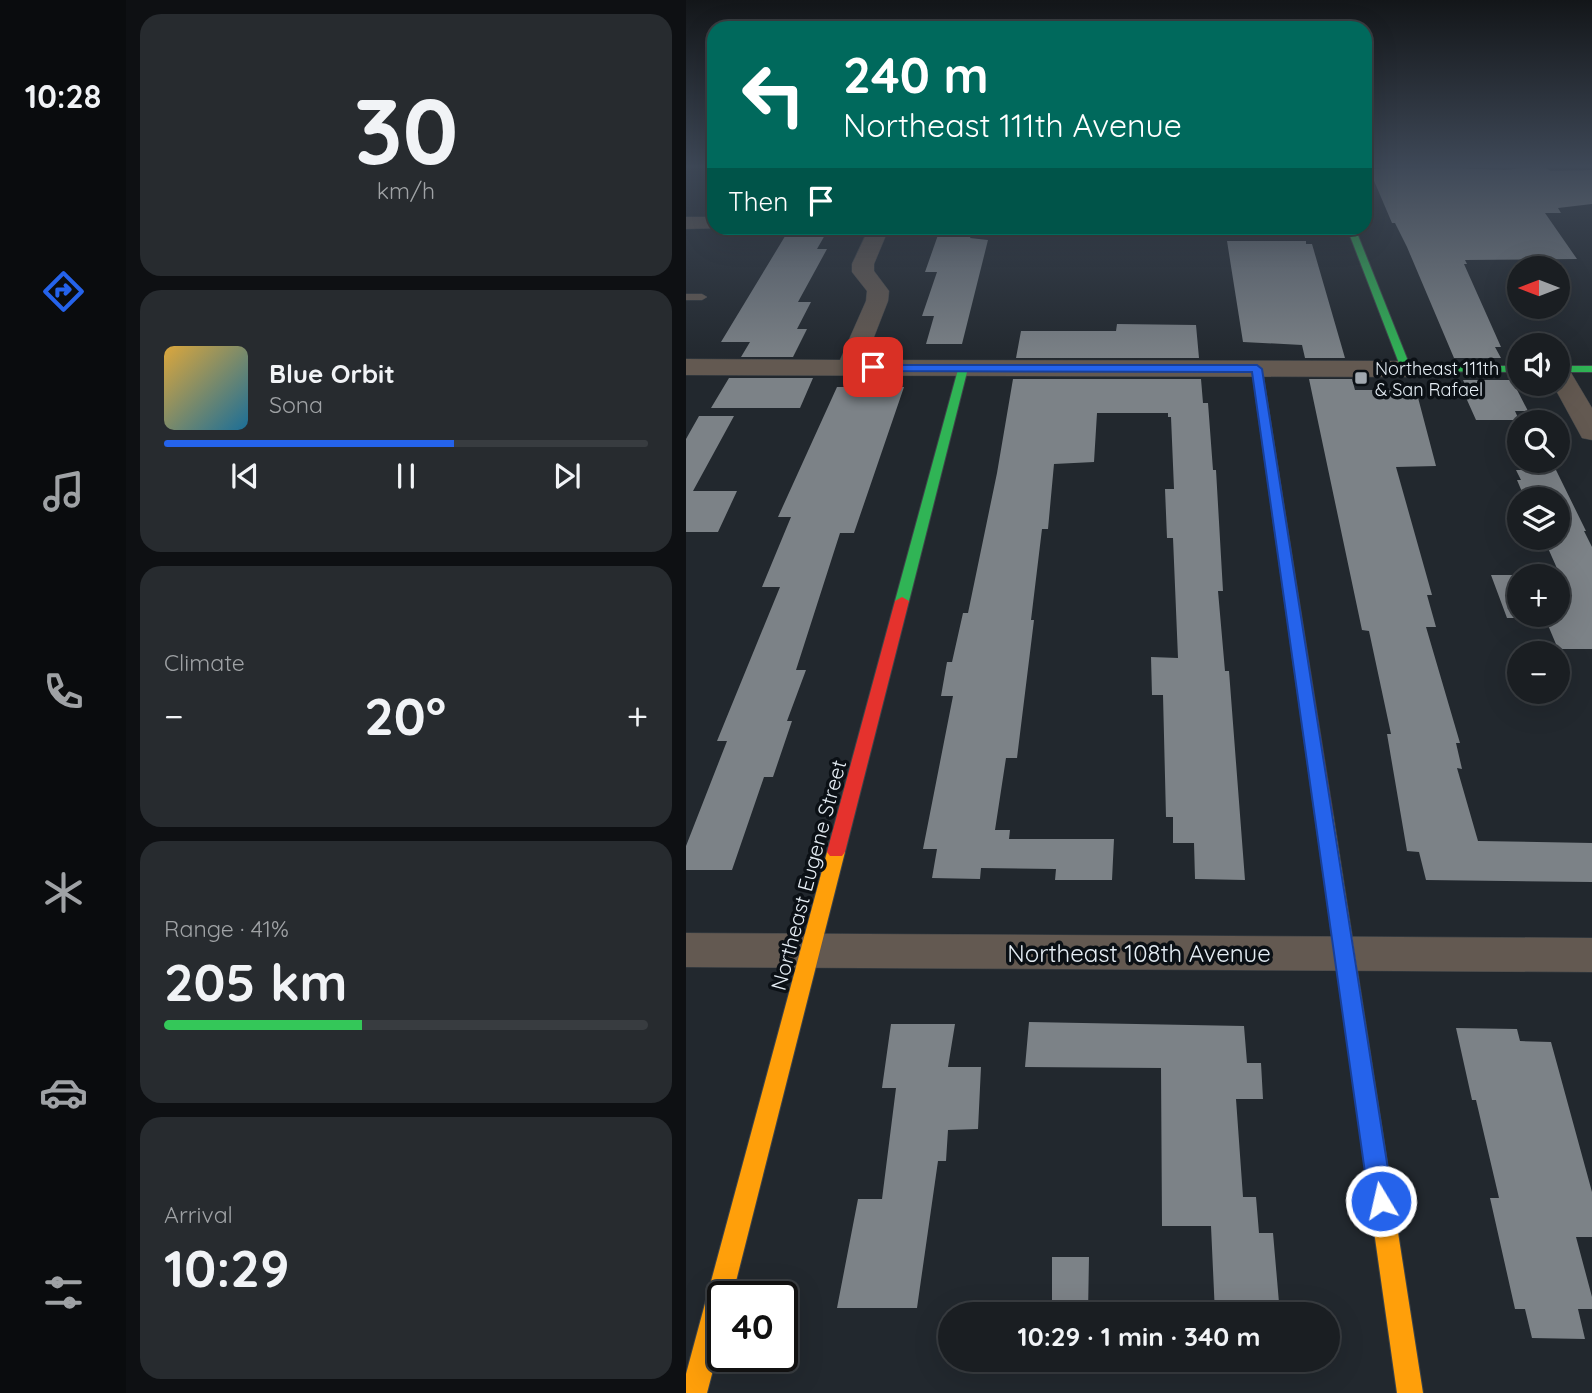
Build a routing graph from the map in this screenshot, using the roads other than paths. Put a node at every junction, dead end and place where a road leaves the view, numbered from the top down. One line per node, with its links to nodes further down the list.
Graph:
1 (876, 235): 6 (street)
2 (1354, 235): 9 (street)
3 (686, 297): 4 (lane)
4 (702, 297)
5 (686, 367): 6 (street)
6 (850, 367): 7 (street)
7 (963, 368): 8 (street); 16 (street, Northeast Eugene Street)
8 (1257, 369): 9 (street); 17 (street)
9 (1406, 369): 10 (street)
10 (1507, 369)
11 (1592, 369): 12 (street)
12 (1570, 370)
13 (1570, 392): 14 (street)
14 (1592, 432)
15 (686, 950): 16 (street, Northeast 108th Avenue)
16 (809, 951): 17 (street, Northeast 108th Avenue); 19 (street, Northeast Eugene Street)
17 (1343, 954): 18 (street, Northeast 108th Avenue); 20 (street)
18 (1592, 955)
19 (694, 1393)
20 (1410, 1393)

